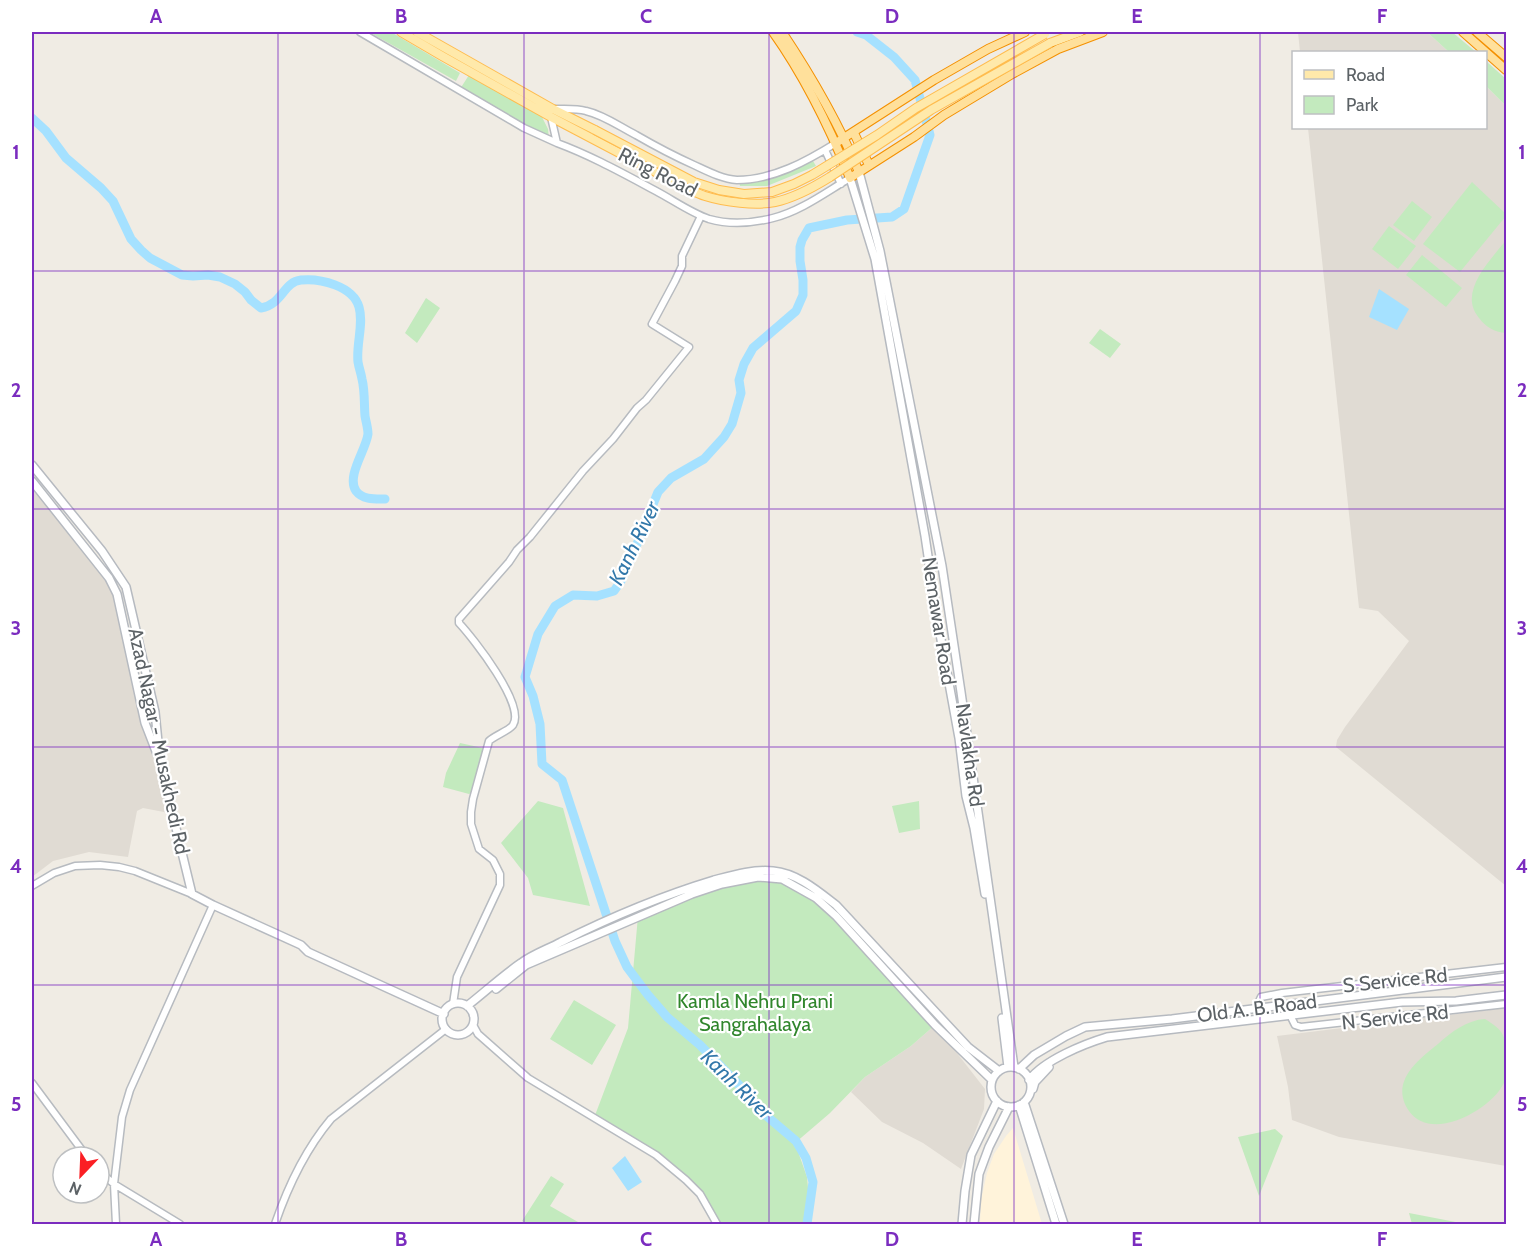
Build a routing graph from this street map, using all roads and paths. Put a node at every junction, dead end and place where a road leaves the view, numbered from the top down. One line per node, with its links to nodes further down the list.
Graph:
1 (360, 32): 22 (street)
2 (401, 32): 18 (main road, Ring Road)
3 (417, 32): 18 (main road, Ring Road)
4 (773, 32): 12 (highway)
5 (782, 32): 12 (highway)
6 (1025, 32): 19 (highway)
7 (1080, 32): 20 (main road, Ring Road, bridge)
8 (1102, 32): 25 (highway)
9 (1463, 32): 13 (highway)
10 (1477, 32): 15 (highway)
11 (1049, 33): 20 (main road, Ring Road, bridge)
12 (788, 47): 17 (highway)
13 (1484, 51)
14 (1487, 53): 16 (highway)
15 (1506, 57)
16 (1506, 70)
17 (809, 81): 21 (highway); 23 (highway)
18 (552, 113): 20 (main road, Ring Road); 22 (street); 24 (street)
19 (854, 133): 21 (highway); 25 (highway)
20 (593, 134)
21 (845, 138): 23 (highway); 26 (highway)
22 (557, 143): 30 (street)
23 (836, 143): 24 (street); 27 (highway)
24 (825, 150): 28 (street)
25 (869, 165): 26 (highway)
26 (859, 172): 27 (highway); 29 (main road)
27 (850, 178): 28 (street); 29 (main road, Nemawar Road)
28 (841, 184): 30 (street)
29 (862, 201): 49 (main road, Nemawar Road); 49 (main road, Navlakha Rd)
30 (701, 216): 40 (street)
31 (32, 465): 33 (main road, Azad Nagar - Musakhedi Rd)
32 (32, 481): 33 (main road)
33 (160, 762): 35 (main road, Azad Nagar - Musakhedi Rd)
34 (32, 886): 35 (street)
35 (192, 894): 36 (main road)
36 (213, 905): 44 (main road); 64 (street)
37 (1506, 967): 43 (street, S Service Rd)
38 (1506, 977): 43 (main road, Old A. B. Road)
39 (1506, 995): 45 (main road, Old A. B. Road)
40 (453, 1004): 42 (main road); 44 (main road)
41 (1506, 1004): 45 (street, N Service Rd)
42 (468, 1007): 46 (main road); 50 (main road); 51 (main road)
43 (1256, 1008): 49 (main road, Old A. B. Road)
44 (444, 1014): 47 (main road)
45 (1290, 1015): 48 (main road, Old A. B. Road)
46 (473, 1025): 47 (main road); 68 (street)
47 (446, 1029): 67 (street)
48 (1054, 1060): 52 (main road, Old A. B. Road); 61 (main road)
49 (1014, 1065): 50 (main road, Old A. B. Road); 52 (main road)
50 (995, 1068): 51 (main road, Old A. B. Road)
51 (992, 1080): 54 (main road)
52 (1029, 1080): 56 (main road)
53 (32, 1083): 62 (street)
54 (991, 1091): 55 (main road); 60 (main road)
55 (997, 1101): 57 (main road); 60 (main road)
56 (1021, 1103): 57 (main road); 59 (main road); 61 (main road)
57 (1009, 1107): 58 (main road)
58 (1005, 1114): 59 (main road); 70 (main road)
59 (1022, 1114): 71 (main road)
60 (987, 1120): 69 (main road)
61 (1032, 1125): 72 (main road)
62 (78, 1145)
63 (111, 1181): 64 (street)
64 (114, 1184): 65 (street); 66 (street)
65 (116, 1224)
66 (180, 1224)
67 (275, 1224)
68 (717, 1224)
69 (962, 1224)
70 (974, 1224)
71 (1056, 1224)
72 (1064, 1224)

